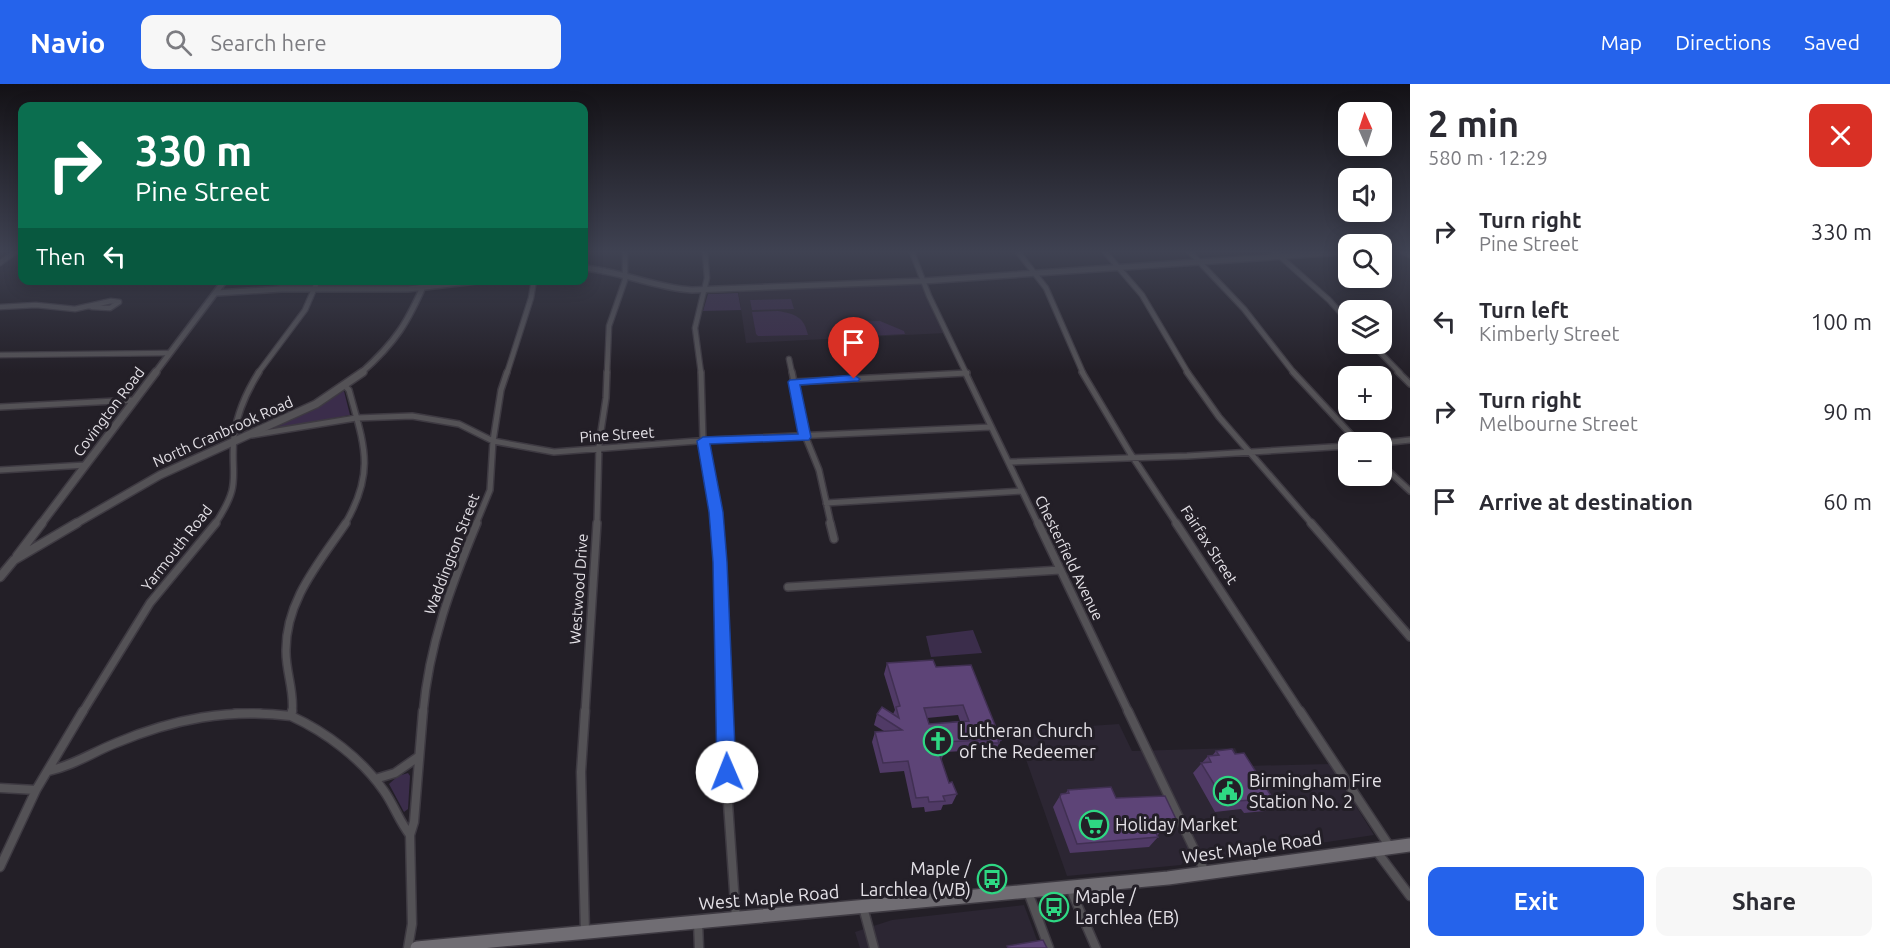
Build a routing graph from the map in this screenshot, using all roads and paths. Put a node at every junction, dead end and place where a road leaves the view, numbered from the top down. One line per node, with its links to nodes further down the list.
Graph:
1 (233, 292): 12 (street)
2 (314, 292): 34 (street, Yarmouth Road)
3 (422, 292): 23 (street, North Cranbrook Road)
4 (532, 292): 32 (street, Waddington Street)
5 (620, 292): 37 (street, Westwood Drive)
6 (703, 292): 33 (street)
7 (928, 292): 20 (street, Chesterfield Avenue)
8 (1047, 292): 39 (street, Fairfax Street)
9 (1140, 292): 38 (street)
10 (1229, 292): 28 (street)
11 (1320, 292): 15 (street)
12 (216, 293): 16 (street, Covington Road)
13 (0, 307): 14 (street)
14 (92, 307): 14 (street)
15 (1338, 310)
16 (170, 353): 18 (street); 24 (street, Covington Road)
17 (1382, 354): 22 (street)
18 (0, 355)
19 (789, 359): 21 (street)
20 (967, 373): 21 (street); 27 (street, Chesterfield Avenue)
21 (794, 382): 30 (street)
22 (1410, 384)
23 (345, 386): 26 (street); 29 (street, North Cranbrook Road)
24 (135, 400): 25 (street); 41 (street, Covington Road)
25 (0, 407)
26 (356, 418): 29 (street, Pine Street); 32 (street, Pine Street); 54 (street)
27 (991, 427): 30 (street, Pine Street); 40 (street, Chesterfield Avenue)
28 (1349, 432)
29 (252, 435): 34 (street, North Cranbrook Road)
30 (805, 437): 33 (street, Pine Street); 46 (street)
31 (1410, 440): 35 (street)
32 (493, 441): 37 (street, Pine Street); 55 (street, Waddington Street)
33 (703, 441): 37 (street, Pine Street); 70 (street)
34 (234, 442): 48 (street, North Cranbrook Road); 56 (street, Yarmouth Road)
35 (1392, 442)
36 (1338, 447): 38 (street)
37 (599, 448): 72 (street, Westwood Drive)
38 (1249, 453): 39 (street); 53 (street)
39 (1134, 459): 40 (street); 62 (street, Fairfax Street)
40 (1009, 462): 44 (street, Chesterfield Avenue)
41 (86, 465): 42 (street); 48 (street, Covington Road)
42 (0, 470)
43 (1392, 474): 45 (street)
44 (1022, 491): 46 (street); 50 (street, Chesterfield Avenue)
45 (1410, 491)
46 (826, 502): 47 (street)
47 (834, 539)
48 (14, 560): 49 (street); 51 (street, North Cranbrook Road)
49 (0, 567)
50 (1060, 570): 52 (street); 65 (street, Chesterfield Avenue)
51 (0, 577)
52 (788, 587)
53 (1410, 638)
54 (291, 716): 56 (street); 57 (street)
55 (418, 758): 57 (street); 60 (street, Waddington Street)
56 (48, 771): 59 (street, Yarmouth Road)
57 (375, 779): 60 (street)
58 (0, 788): 59 (street)
59 (36, 790): 64 (street, Yarmouth Road)
60 (410, 835): 73 (street, Waddington Street)
61 (1410, 845): 62 (main road, West Maple Road)
62 (1390, 847): 63 (main road, West Maple Road)
63 (1374, 849): 65 (main road, West Maple Road); 68 (street)
64 (0, 867)
65 (1205, 874): 66 (main road, West Maple Road)
66 (1070, 887): 67 (main road, West Maple Road); 78 (street)
67 (1028, 891): 69 (main road, West Maple Road); 77 (street)
68 (1410, 896)
69 (863, 907): 70 (main road, West Maple Road); 76 (street)
70 (736, 920): 71 (main road, West Maple Road)
71 (698, 922): 72 (main road, West Maple Road); 75 (street)
72 (585, 933): 74 (main road, West Maple Road)
73 (408, 948)
74 (417, 948)
75 (699, 948)
76 (874, 948)
77 (1049, 948)
78 (1096, 948)

